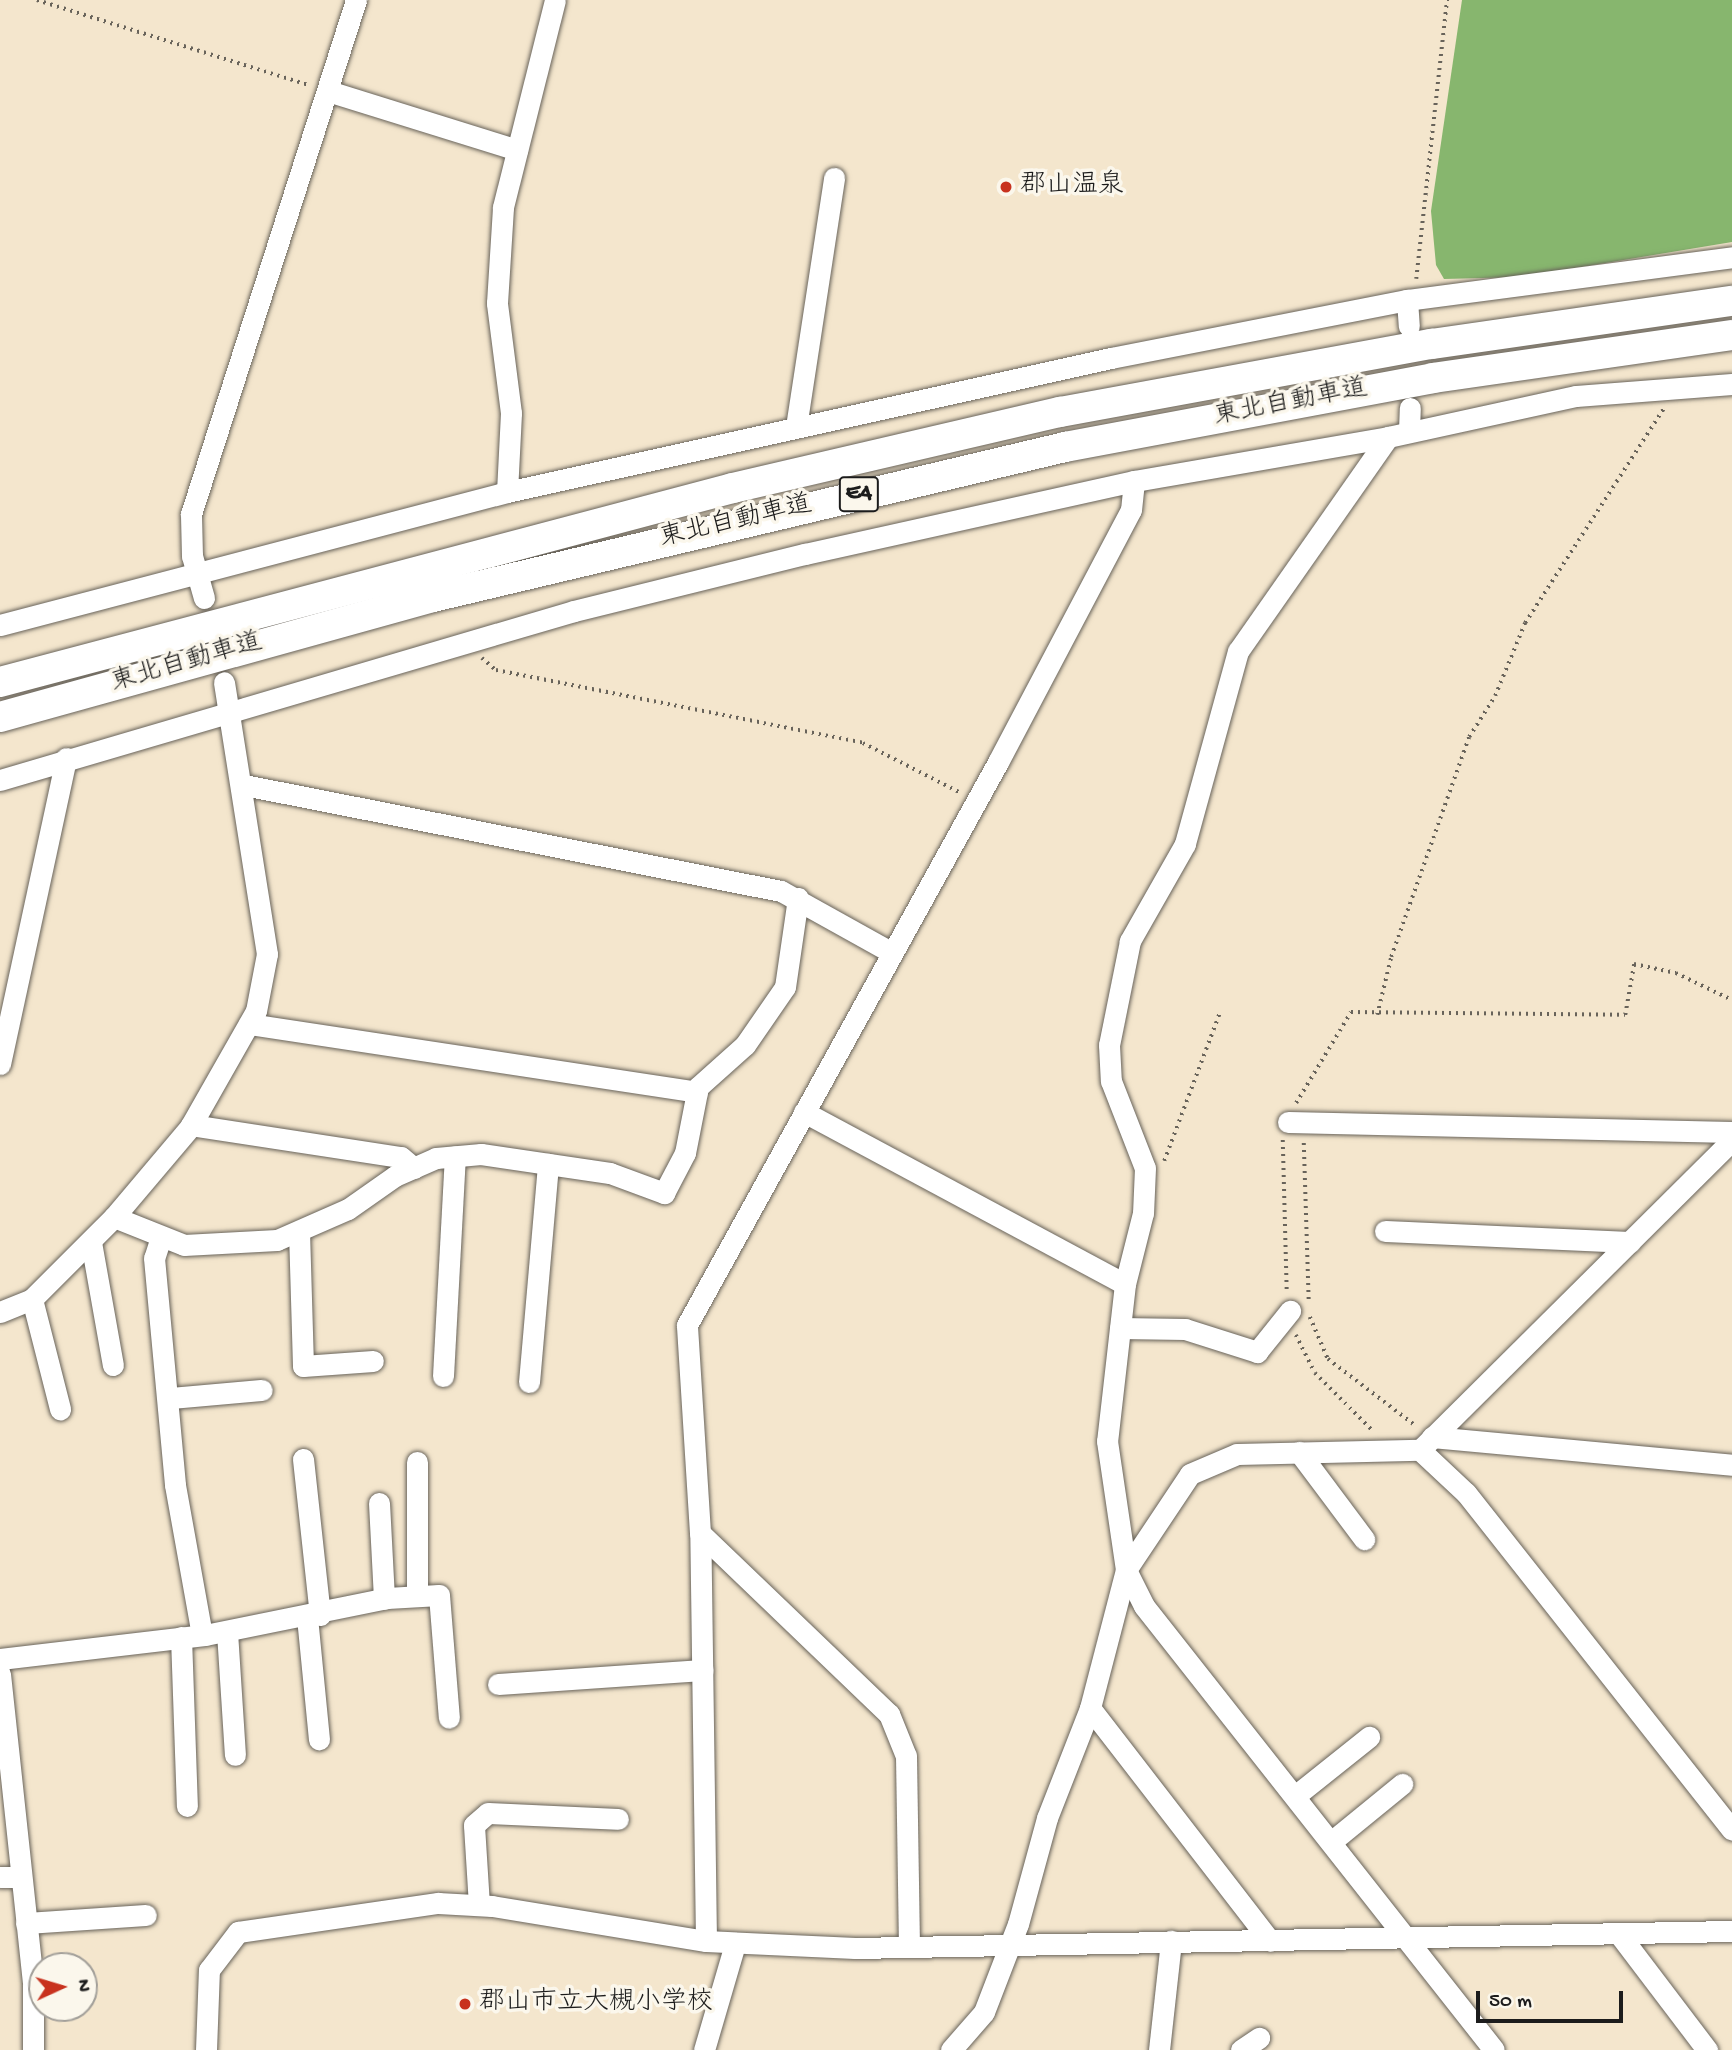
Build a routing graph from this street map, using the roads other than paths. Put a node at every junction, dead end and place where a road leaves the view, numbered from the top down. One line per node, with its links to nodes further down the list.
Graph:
1 (356, 0): 3 (street)
2 (555, 0): 4 (street)
3 (328, 91): 4 (street); 18 (street)
4 (517, 150): 17 (street)
5 (834, 178): 13 (street)
6 (1732, 257): 7 (street)
7 (1407, 300): 9 (street); 13 (street)
8 (1732, 301): 21 (highway, 東北自動車道 / E4)
9 (1409, 326)
10 (1732, 335): 24 (highway, 東北自動車道 / E4)
11 (1732, 384): 14 (street)
12 (1410, 408): 14 (street)
13 (796, 427): 17 (street)
14 (1409, 431): 15 (street)
15 (1388, 437): 16 (street); 47 (street)
16 (1134, 481): 23 (street); 29 (street)
17 (508, 492): 18 (street)
18 (197, 575): 19 (street); 20 (street)
19 (204, 598)
20 (0, 625)
21 (0, 682)
22 (224, 682): 23 (street)
23 (230, 714): 25 (street); 27 (street)
24 (0, 717)
25 (66, 758): 26 (street); 31 (street)
26 (0, 780)
27 (244, 785): 28 (street); 30 (street)
28 (798, 898): 29 (street); 32 (street)
29 (889, 951): 33 (street)
30 (249, 1024): 32 (street); 35 (street)
31 (0, 1064)
32 (697, 1092): 39 (street)
33 (804, 1112): 47 (street); 65 (street)
34 (1287, 1122): 36 (street)
35 (191, 1125): 40 (street); 41 (street)
36 (1732, 1132)
37 (1732, 1140): 46 (street)
38 (455, 1156): 39 (street); 40 (street); 54 (street)
39 (548, 1164): 55 (street)
40 (414, 1168): 42 (street)
41 (114, 1217): 44 (street); 45 (street)
42 (299, 1231): 44 (street); 52 (street)
43 (1385, 1231): 46 (street)
44 (161, 1237): 57 (street)
45 (91, 1242): 48 (street); 53 (street)
46 (1630, 1242): 59 (street)
47 (1125, 1284): 51 (street)
48 (32, 1299): 50 (street); 58 (street)
49 (1290, 1311): 51 (street)
50 (0, 1312)
51 (1120, 1328): 67 (street)
52 (373, 1361)
53 (113, 1365)
54 (443, 1376)
55 (529, 1382)
56 (262, 1390): 57 (street)
57 (170, 1398): 72 (street)
58 (60, 1409)
59 (1426, 1443): 60 (street); 63 (street); 86 (street)
60 (1299, 1452): 66 (street); 67 (street)
61 (303, 1459): 70 (street)
62 (417, 1462): 68 (street)
63 (1732, 1465)
64 (379, 1503): 69 (street)
65 (700, 1533): 74 (street); 100 (street)
66 (1364, 1539)
67 (1126, 1570): 77 (street); 83 (street)
68 (416, 1596): 69 (street); 78 (street)
69 (384, 1599): 70 (street)
70 (314, 1616): 71 (street); 80 (street)
71 (227, 1632): 72 (street); 81 (street)
72 (191, 1636): 73 (street); 84 (street)
73 (0, 1659)
74 (703, 1670): 76 (street); 94 (street)
75 (0, 1674): 88 (street)
76 (498, 1684)
77 (1090, 1708): 96 (street); 99 (street)
78 (449, 1718)
79 (1369, 1737): 83 (street)
80 (319, 1739)
81 (235, 1755)
82 (1402, 1784): 87 (street)
83 (1295, 1796): 87 (street)
84 (187, 1805)
85 (618, 1819): 89 (street)
86 (1732, 1830)
87 (1331, 1842): 97 (street)
88 (11, 1877): 91 (street)
89 (478, 1905): 94 (street); 102 (street)
90 (146, 1915): 91 (street)
91 (26, 1923): 101 (street)
92 (1732, 1931): 93 (street)
93 (1619, 1934): 97 (street); 107 (street)
94 (706, 1941): 98 (street)
95 (1171, 1941): 96 (street); 99 (street); 105 (street)
96 (1270, 1941): 97 (street)
97 (1409, 1941): 106 (street)
98 (735, 1944): 100 (street); 103 (street)
99 (1006, 1944): 100 (street); 104 (street)
100 (909, 1946)
101 (33, 2050)
102 (206, 2050)
103 (704, 2050)
104 (951, 2050)
105 (1158, 2050)
106 (1494, 2050)
107 (1707, 2050)

